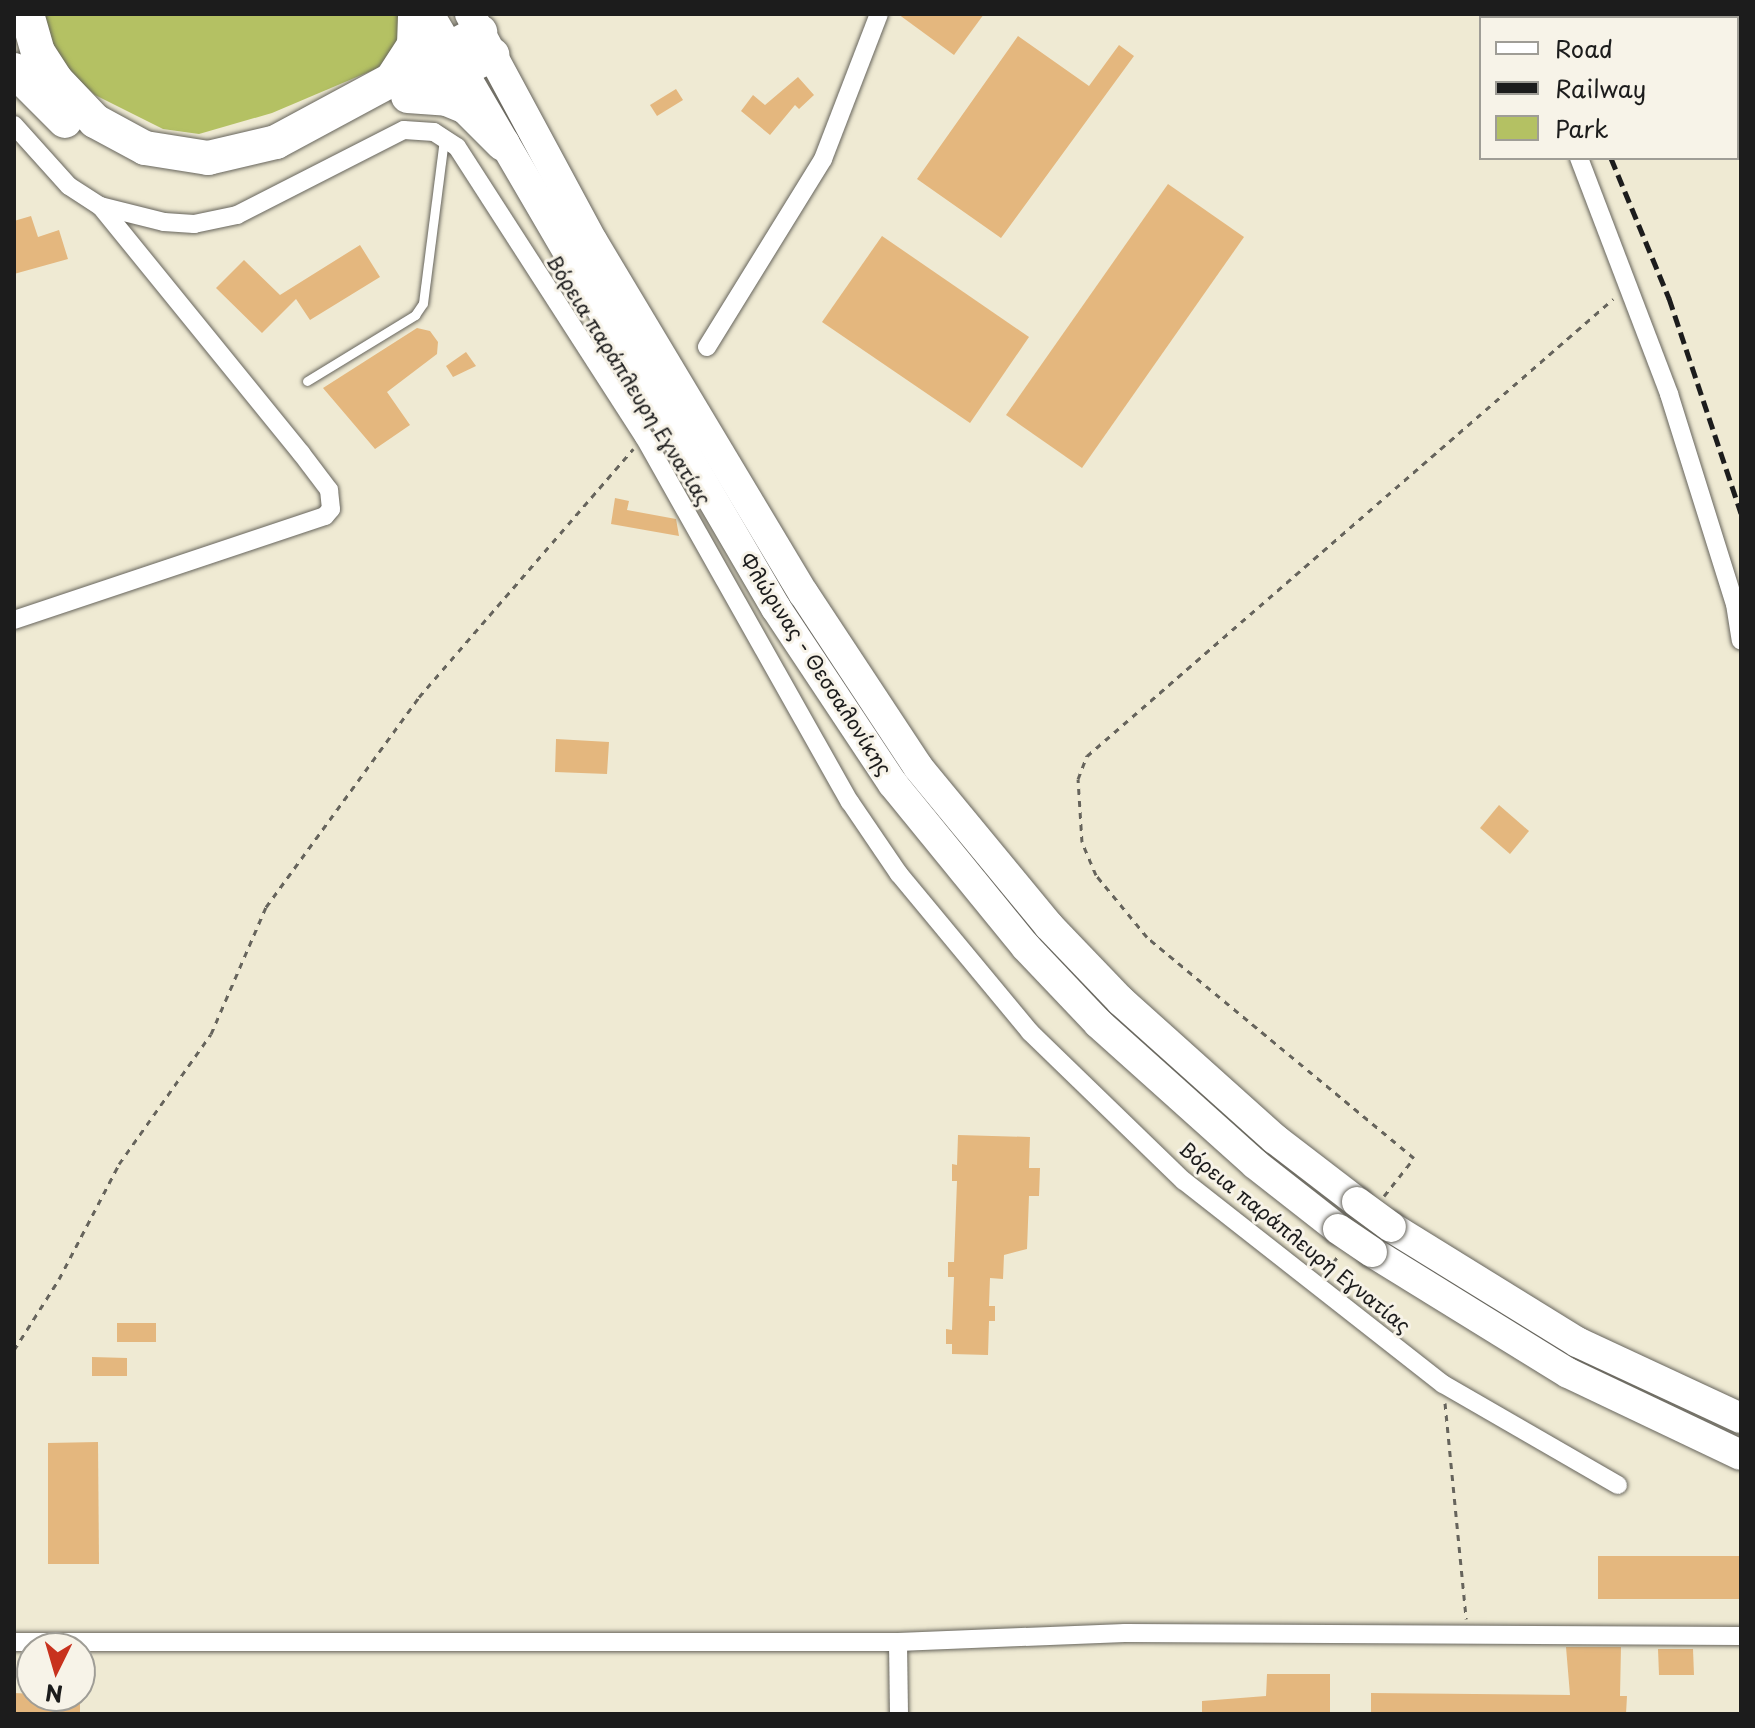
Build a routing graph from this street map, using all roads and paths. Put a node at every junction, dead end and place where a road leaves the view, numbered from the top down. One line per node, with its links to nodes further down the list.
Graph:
1 (27, 14): 8 (highway)
2 (415, 14): 8 (highway)
3 (429, 14): 6 (main road, Φλώρινας - Θεσσαλονίκης)
4 (879, 14): 15 (street)
5 (480, 34): 6 (highway); 23 (main road, Φλώρινας - Θεσσαλονίκης, bridge)
6 (455, 60): 8 (highway); 11 (main road, Φλώρινας - Θεσσαλονίκης)
7 (14, 70): 8 (highway)
8 (397, 89): 11 (highway)
9 (14, 125): 13 (street)
10 (444, 136): 13 (street); 16 (lane); 17 (street, Βόρεια παράπλευρη Εγνατίας)
11 (503, 144): 24 (main road, Φλώρινας - Θεσσαλονίκης, bridge)
12 (1580, 160): 14 (street)
13 (100, 206): 18 (street)
14 (1630, 285): 19 (street); 20 (path)
15 (707, 347)
16 (307, 381)
17 (644, 437): 21 (path); 22 (street, Βόρεια παράπλευρη Εγνατίας)
18 (14, 620)
19 (1741, 641)
20 (1414, 1158)
21 (14, 1350)
22 (1443, 1384): 25 (street, Βόρεια παράπλευρη Εγνατίας); 26 (path)
23 (1741, 1418)
24 (1741, 1455)
25 (1618, 1485)
26 (1467, 1636): 27 (street); 29 (street)
27 (1741, 1636)
28 (14, 1642): 29 (street)
29 (898, 1642): 30 (street)
30 (899, 1714)

